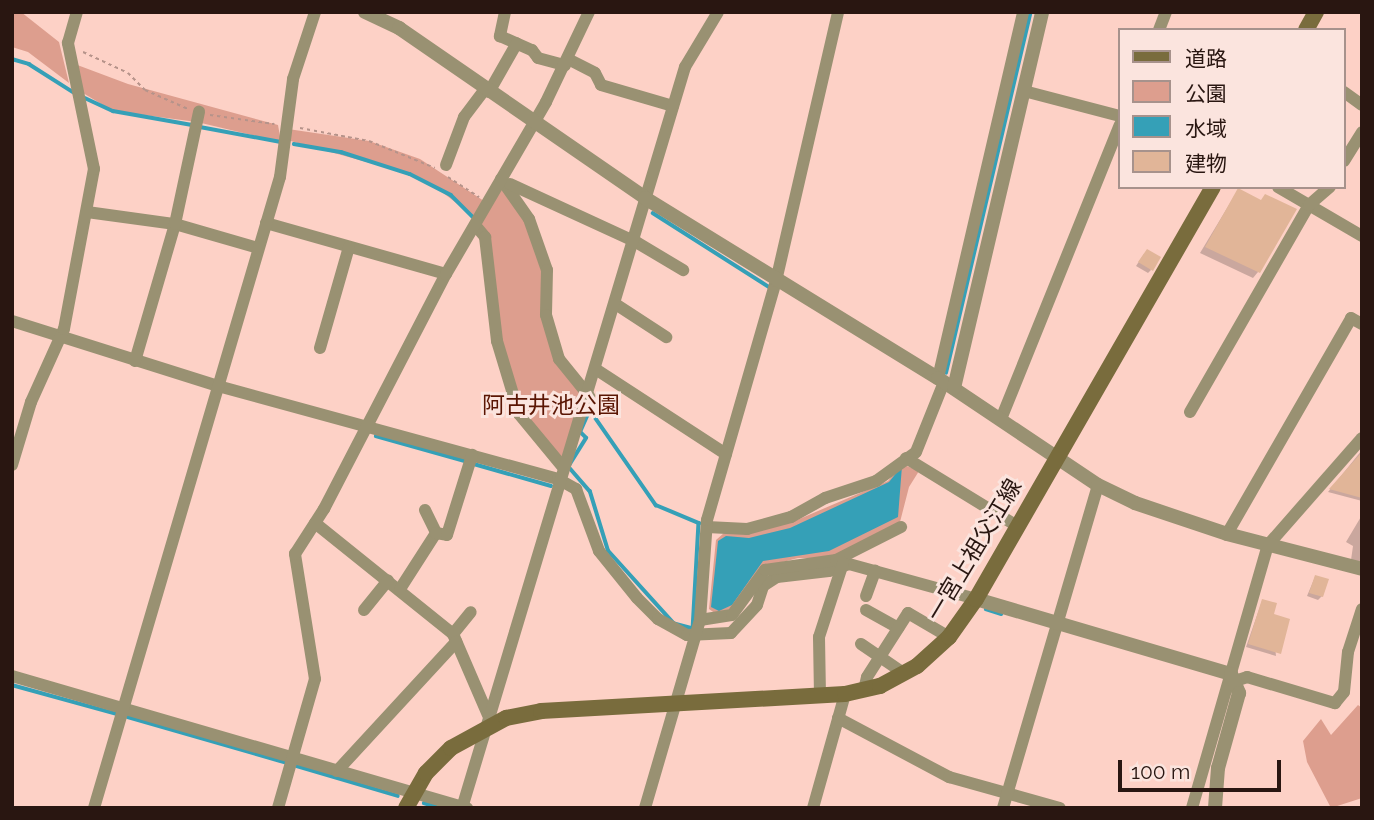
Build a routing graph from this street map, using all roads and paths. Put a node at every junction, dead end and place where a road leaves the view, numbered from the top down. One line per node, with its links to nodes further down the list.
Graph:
1 (77, 12): 32 (street)
2 (316, 12): 33 (street)
3 (365, 12): 14 (street)
4 (505, 12): 12 (street)
5 (589, 12): 13 (street)
6 (718, 12): 18 (street)
7 (838, 12): 42 (street)
8 (1023, 12): 51 (street)
9 (1042, 12): 15 (street)
10 (1317, 12): 11 (main road)
11 (1307, 28)
12 (517, 43): 13 (street); 14 (street)
13 (566, 62): 18 (street); 21 (street)
14 (487, 91): 21 (street); 25 (street)
15 (1024, 91): 20 (street); 51 (street)
16 (1346, 93): 17 (street)
17 (1361, 104)
18 (673, 106): 30 (street)
19 (199, 112): 34 (street)
20 (1118, 115)
21 (534, 124): 26 (street); 30 (street)
22 (1118, 130): 55 (street)
23 (1362, 132): 24 (street)
24 (1346, 158)
25 (446, 165)
26 (501, 179): 35 (street); 37 (street); 53 (street)
27 (1212, 189): 60 (main road, 一宮上祖父江線)
28 (1281, 189): 31 (street)
29 (1328, 189): 31 (street)
30 (645, 198): 37 (street); 42 (street)
31 (1309, 205): 36 (street); 54 (street)
32 (87, 212): 34 (street); 47 (street)
33 (266, 223): 38 (street); 39 (street)
34 (175, 224): 39 (street); 49 (street)
35 (475, 225): 41 (street); 63 (street)
36 (1362, 236)
37 (635, 242): 40 (street); 43 (street)
38 (349, 247): 41 (street); 48 (street)
39 (258, 248): 52 (street)
40 (683, 270)
41 (446, 274): 56 (street)
42 (776, 281): 51 (street); 58 (street)
43 (617, 305): 46 (street); 50 (street)
44 (12, 321): 47 (street)
45 (1362, 324): 72 (street)
46 (666, 337)
47 (59, 339): 49 (street); 62 (street)
48 (320, 348)
49 (135, 361): 52 (street)
50 (597, 370): 53 (street); 58 (street)
51 (945, 382): 55 (street); 61 (street)
52 (218, 386): 56 (street); 100 (street)
53 (589, 396): 63 (street)
54 (1190, 412)
55 (1001, 419): 60 (street)
56 (370, 425): 59 (street); 67 (street)
57 (1362, 438): 73 (street)
58 (726, 454): 69 (street)
59 (472, 455): 64 (street); 71 (street)
60 (1057, 455): 65 (street); 68 (main road, 一宮上祖父江線)
61 (905, 458): 68 (street); 69 (street)
62 (12, 465)
63 (562, 466): 64 (street)
64 (558, 480): 88 (street); 102 (street)
65 (1098, 485): 72 (street); 86 (street)
66 (425, 510): 71 (street)
67 (315, 523): 77 (street); 103 (street)
68 (1017, 526): 80 (main road, 一宮上祖父江線)
69 (706, 527): 85 (street)
70 (901, 527): 74 (street)
71 (436, 533): 78 (street)
72 (1227, 534): 73 (street)
73 (1268, 545): 75 (street); 95 (street)
74 (844, 561): 76 (street); 85 (street); 88 (street); 98 (street)
75 (1362, 569)
76 (875, 571): 79 (street); 80 (street)
77 (388, 580): 78 (street); 82 (street)
78 (400, 589): 90 (street)
79 (866, 596)
80 (976, 599): 86 (street); 89 (main road, 一宮上祖父江線)
81 (1362, 609): 95 (street)
82 (364, 610)
83 (866, 610): 87 (street)
84 (471, 612): 90 (street)
85 (700, 621): 88 (street)
86 (1057, 622): 95 (street); 106 (street)
87 (898, 628): 89 (street); 92 (street)
88 (695, 637): 99 (street)
89 (949, 637): 93 (main road, 一宮上祖父江線)
90 (454, 638): 102 (street); 104 (street)
91 (861, 644): 92 (street)
92 (881, 655): 93 (street); 96 (street)
93 (905, 674): 96 (main road, 一宮上祖父江線)
94 (12, 676): 100 (street)
95 (1233, 677): 115 (street); 116 (street)
96 (864, 690): 97 (main road, 一宮上祖父江線)
97 (845, 694): 98 (main road, 一宮上祖父江線); 101 (street)
98 (820, 695): 99 (main road, 一宮上祖父江線)
99 (676, 705): 102 (main road, 一宮上祖父江線); 111 (street)
100 (123, 708): 103 (street); 108 (street)
101 (838, 718): 106 (street); 112 (street)
102 (487, 720): 105 (main road, 一宮上祖父江線); 107 (street)
103 (293, 758): 104 (street); 109 (street)
104 (337, 771): 105 (street)
105 (415, 792): 107 (street); 110 (main road, 一宮上祖父江線)
106 (1009, 793): 113 (street); 114 (street)
107 (464, 807)
108 (94, 808)
109 (278, 808)
110 (406, 808)
111 (645, 808)
112 (813, 808)
113 (1003, 808)
114 (1060, 808)
115 (1192, 808)
116 (1215, 808)

